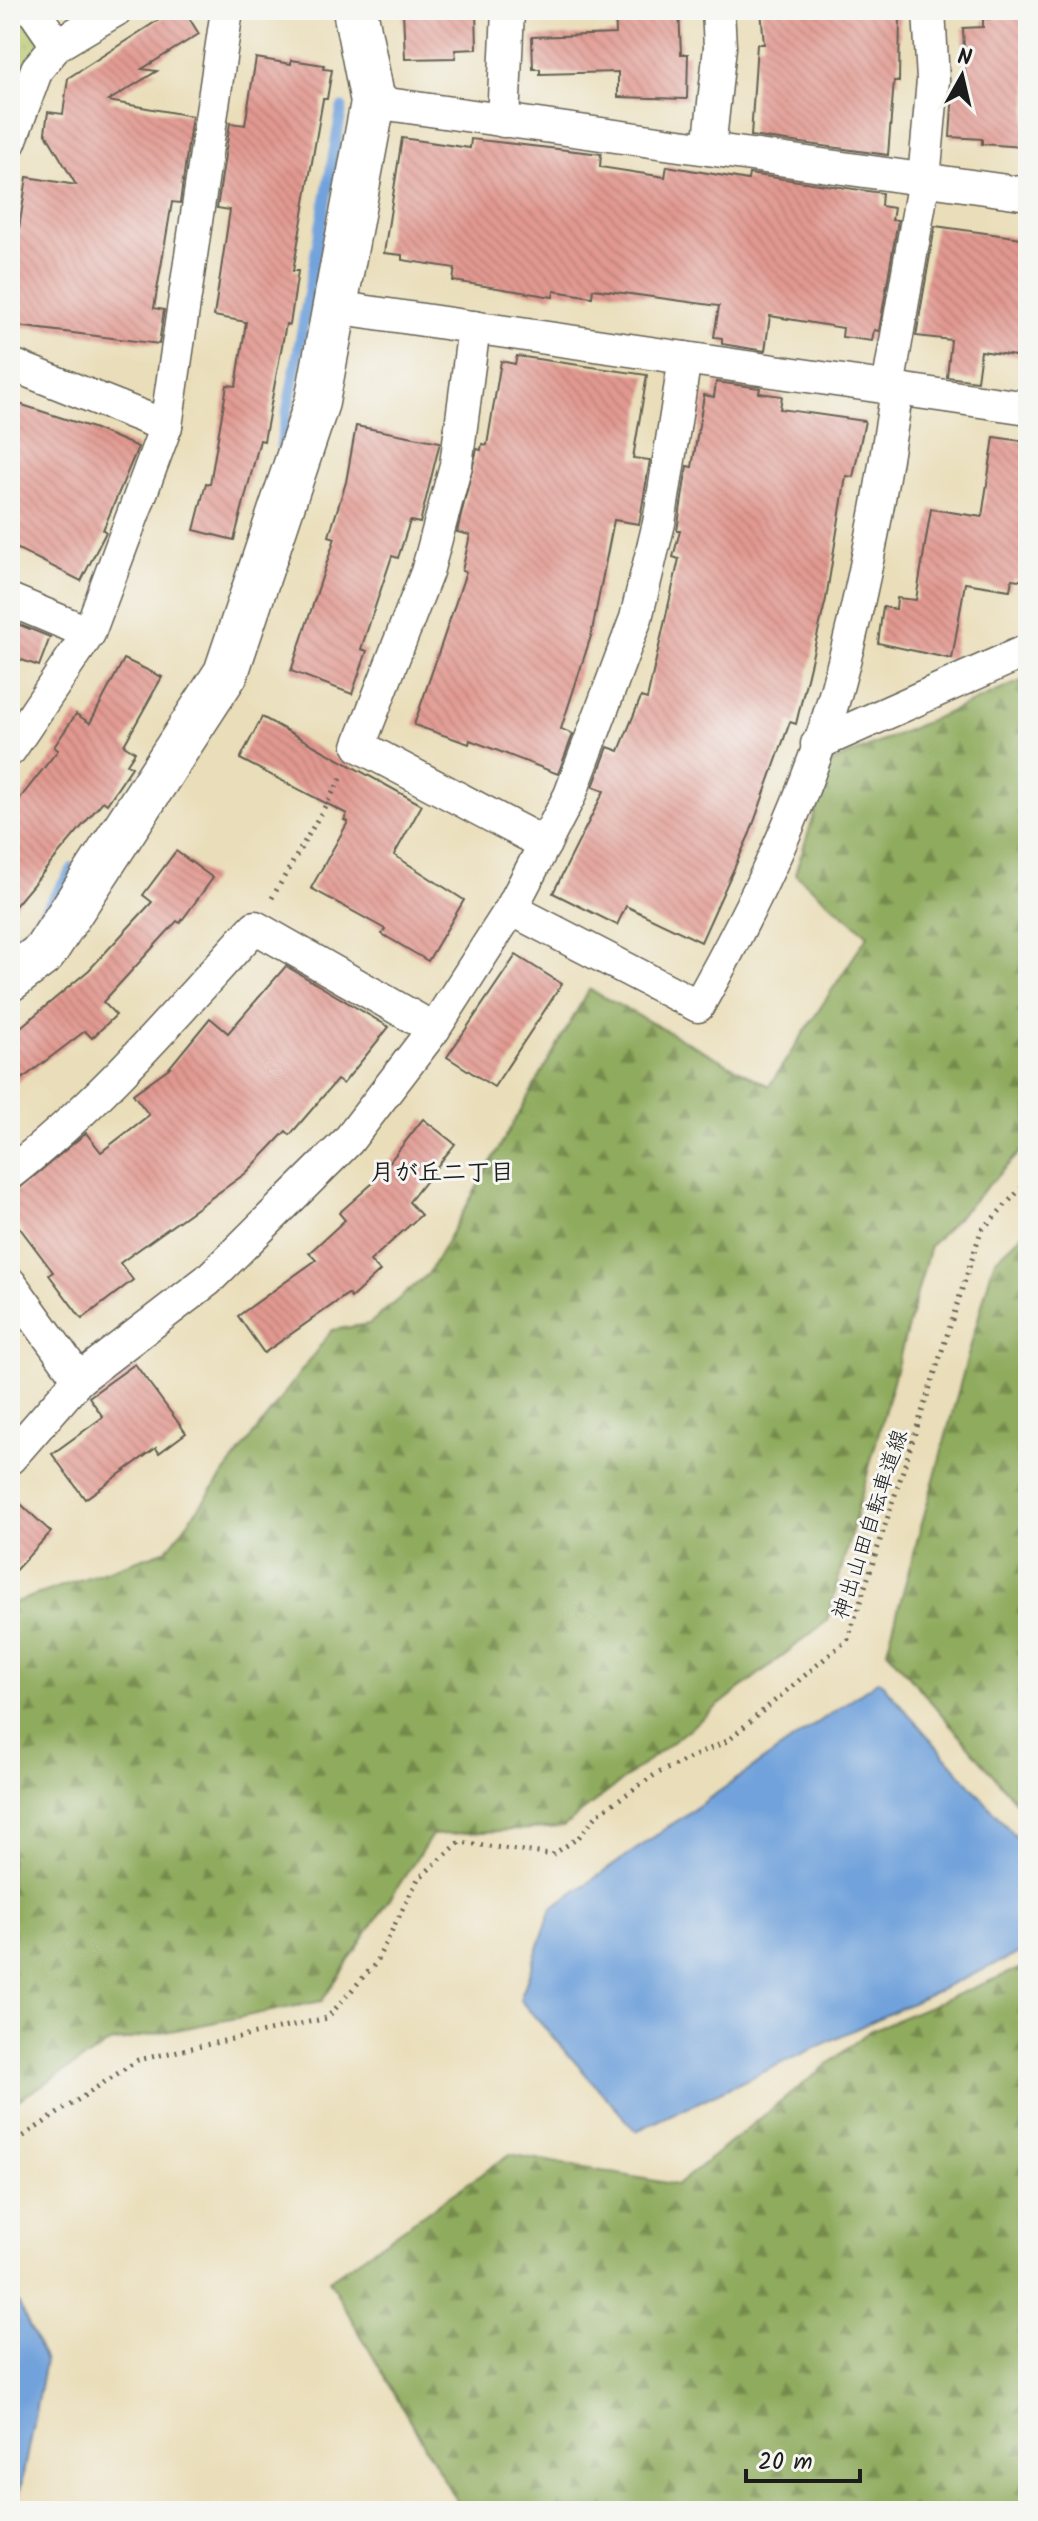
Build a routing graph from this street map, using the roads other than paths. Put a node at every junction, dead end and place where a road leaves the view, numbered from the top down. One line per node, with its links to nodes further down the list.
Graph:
1 (33, 10): 8 (street)
2 (116, 10): 8 (street)
3 (227, 10): 21 (street)
4 (355, 10): 9 (street)
5 (508, 10): 10 (street)
6 (718, 10): 12 (street)
7 (929, 10): 13 (street)
8 (57, 45): 11 (street)
9 (373, 102): 10 (street); 15 (street)
10 (503, 121): 12 (street)
11 (10, 142)
12 (709, 149): 13 (street)
13 (924, 179): 14 (street); 19 (street)
14 (1028, 194)
15 (334, 307): 16 (street); 29 (street)
16 (474, 327): 17 (street); 27 (street)
17 (685, 358): 19 (street); 27 (street)
18 (10, 364): 21 (street)
19 (892, 389): 20 (street); 25 (street)
20 (1028, 408)
21 (166, 426): 23 (street)
22 (10, 600): 23 (street)
23 (89, 633): 26 (street)
24 (1028, 650): 25 (street)
25 (817, 744): 28 (street)
26 (10, 750)
27 (545, 844): 28 (street)
28 (511, 909): 30 (street)
29 (10, 979)
30 (434, 1029): 31 (street); 33 (street)
31 (10, 1173)
32 (10, 1283): 33 (street)
33 (79, 1379): 34 (street)
34 (10, 1458)

